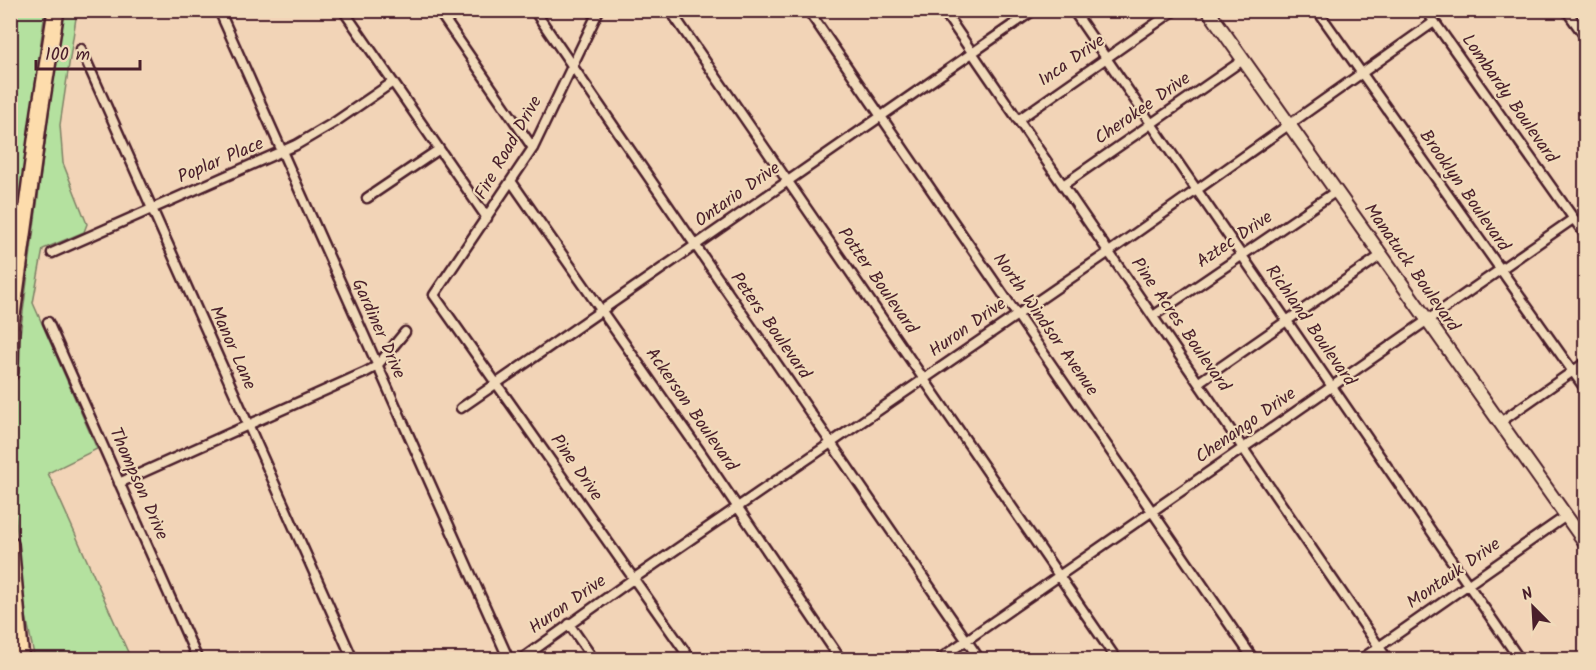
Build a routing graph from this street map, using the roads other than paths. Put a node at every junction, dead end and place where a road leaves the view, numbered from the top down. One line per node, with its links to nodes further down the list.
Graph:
1 (50, 10): 27 (highway)
2 (56, 10): 27 (highway)
3 (219, 10): 34 (street, Gardiner Drive)
4 (343, 10): 26 (street)
5 (438, 10): 32 (street)
6 (534, 10): 24 (street, Peters Boulevard)
7 (599, 10): 24 (street, Fire Road Drive)
8 (670, 10): 36 (street, Potter Boulevard)
9 (808, 10): 28 (street, North Windsor Avenue)
10 (943, 10): 21 (street, Pine Acres Boulevard)
11 (1034, 10): 21 (street, Ontario Drive)
12 (1073, 10): 22 (street, Richland Boulevard)
13 (1175, 10): 22 (street, Inca Drive)
14 (1208, 10): 23 (street, Manatuck Boulevard)
15 (1317, 10): 25 (street, Brooklyn Boulevard)
16 (1426, 10): 18 (street, Lombardy Boulevard)
17 (1566, 10): 19 (street)
18 (1434, 22): 25 (street, Huron Drive); 43 (street, Lombardy Boulevard)
19 (1586, 38)
20 (81, 49): 41 (street, Manor Lane)
21 (972, 53): 28 (street, Ontario Drive); 29 (street, Pine Acres Boulevard)
22 (1105, 58): 29 (street, Inca Drive); 30 (street, Richland Boulevard)
23 (1243, 60): 30 (street, Cherokee Drive); 31 (street, Manatuck Boulevard)
24 (572, 67): 32 (street, Fire Road Drive); 45 (street, Peters Boulevard)
25 (1361, 74): 31 (street, Huron Drive); 50 (street, Brooklyn Boulevard)
26 (393, 82): 33 (street); 34 (street, Poplar Place)
27 (40, 111): 58 (highway)
28 (880, 115): 36 (street, Ontario Drive); 53 (street, North Windsor Avenue)
29 (1018, 120): 37 (street, Pine Acres Boulevard)
30 (1150, 124): 37 (street, Cherokee Drive); 38 (street, Richland Boulevard)
31 (1288, 125): 38 (street, Huron Drive); 39 (street, Manatuck Boulevard)
32 (533, 148): 35 (street, Fire Road Drive)
33 (438, 150): 40 (street); 42 (street)
34 (283, 152): 41 (street, Poplar Place); 61 (street, Gardiner Drive)
35 (511, 181): 42 (street, Fire Road Drive); 52 (street, Ackerson Boulevard)
36 (788, 181): 45 (street, Ontario Drive); 64 (street, Potter Boulevard)
37 (1062, 185): 46 (street, Pine Acres Boulevard)
38 (1197, 190): 46 (street, Huron Drive); 48 (street, Richland Boulevard)
39 (1335, 192): 48 (street, Aztec Drive); 49 (street, Manatuck Boulevard)
40 (367, 198)
41 (152, 209): 47 (street, Poplar Place); 71 (street, Manor Lane)
42 (487, 218): 51 (street, Fire Road Drive)
43 (1573, 219): 44 (street, Lombardy Boulevard); 50 (street, Chenango Drive)
44 (1586, 236)
45 (695, 245): 52 (street, Ontario Drive); 72 (street, Peters Boulevard)
46 (1109, 252): 53 (street, Huron Drive); 54 (street, Pine Acres Boulevard)
47 (52, 253)
48 (1242, 255): 54 (street, Aztec Drive); 55 (street, Richland Boulevard)
49 (1380, 256): 55 (street); 56 (street, Manatuck Boulevard)
50 (1501, 270): 56 (street, Chenango Drive); 62 (street, Brooklyn Boulevard)
51 (434, 295): 66 (street, Pine Drive)
52 (601, 312): 66 (street, Ontario Drive); 75 (street, Ackerson Boulevard)
53 (1017, 314): 64 (street, Huron Drive); 76 (street, North Windsor Avenue)
54 (1153, 316): 65 (street, Pine Acres Boulevard)
55 (1287, 321): 65 (street); 67 (street, Richland Boulevard)
56 (1426, 321): 67 (street, Chenango Drive); 70 (street, Manatuck Boulevard)
57 (48, 322): 74 (street, Thompson Drive)
58 (11, 329): 63 (highway)
59 (405, 332): 61 (street)
60 (1586, 362): 62 (street)
61 (376, 366): 71 (street); 91 (street, Gardiner Drive)
62 (1572, 371): 68 (street, Brooklyn Boulevard); 70 (street)
63 (10, 373)
64 (924, 378): 72 (street, Huron Drive); 81 (street, Potter Boulevard)
65 (1199, 382): 73 (street, Pine Acres Boulevard)
66 (496, 384): 69 (street, Ontario Drive); 82 (street, Pine Drive)
67 (1332, 387): 73 (street, Chenango Drive); 83 (street, Richland Boulevard)
68 (1586, 390)
69 (461, 408)
70 (1499, 423): 77 (street, Manatuck Boulevard)
71 (248, 426): 74 (street); 90 (street, Manor Lane)
72 (831, 442): 75 (street, Huron Drive); 85 (street, Peters Boulevard)
73 (1244, 448): 76 (street, Chenango Drive); 86 (street, Pine Acres Boulevard)
74 (119, 483): 89 (street, Thompson Drive)
75 (738, 507): 82 (street, Huron Drive); 95 (street, Ackerson Boulevard)
76 (1153, 511): 81 (street, Chenango Drive); 99 (street, North Windsor Avenue)
77 (1566, 516): 79 (street, Manatuck Boulevard); 83 (street, Montauk Drive)
78 (10, 544): 80 (highway)
79 (1586, 544)
80 (14, 576): 87 (highway); 88 (highway)
81 (1060, 576): 85 (street, Chenango Drive); 98 (street, Potter Boulevard)
82 (633, 579): 84 (street, Huron Drive); 94 (street, Pine Drive)
83 (1468, 584): 86 (street, Montauk Drive); 102 (street, Richland Boulevard)
84 (569, 624): 92 (street, Huron Drive); 93 (street)
85 (966, 640): 96 (street, Chenango Drive); 97 (street, Peters Boulevard)
86 (1379, 646): 100 (street, Montauk Drive); 101 (street, Pine Acres Boulevard)
87 (21, 660)
88 (30, 660)
89 (198, 660)
90 (353, 660)
91 (509, 660)
92 (519, 660)
93 (594, 660)
94 (691, 660)
95 (841, 660)
96 (938, 660)
97 (980, 660)
98 (1117, 660)
99 (1254, 660)
100 (1360, 660)
101 (1388, 660)
102 (1520, 660)

